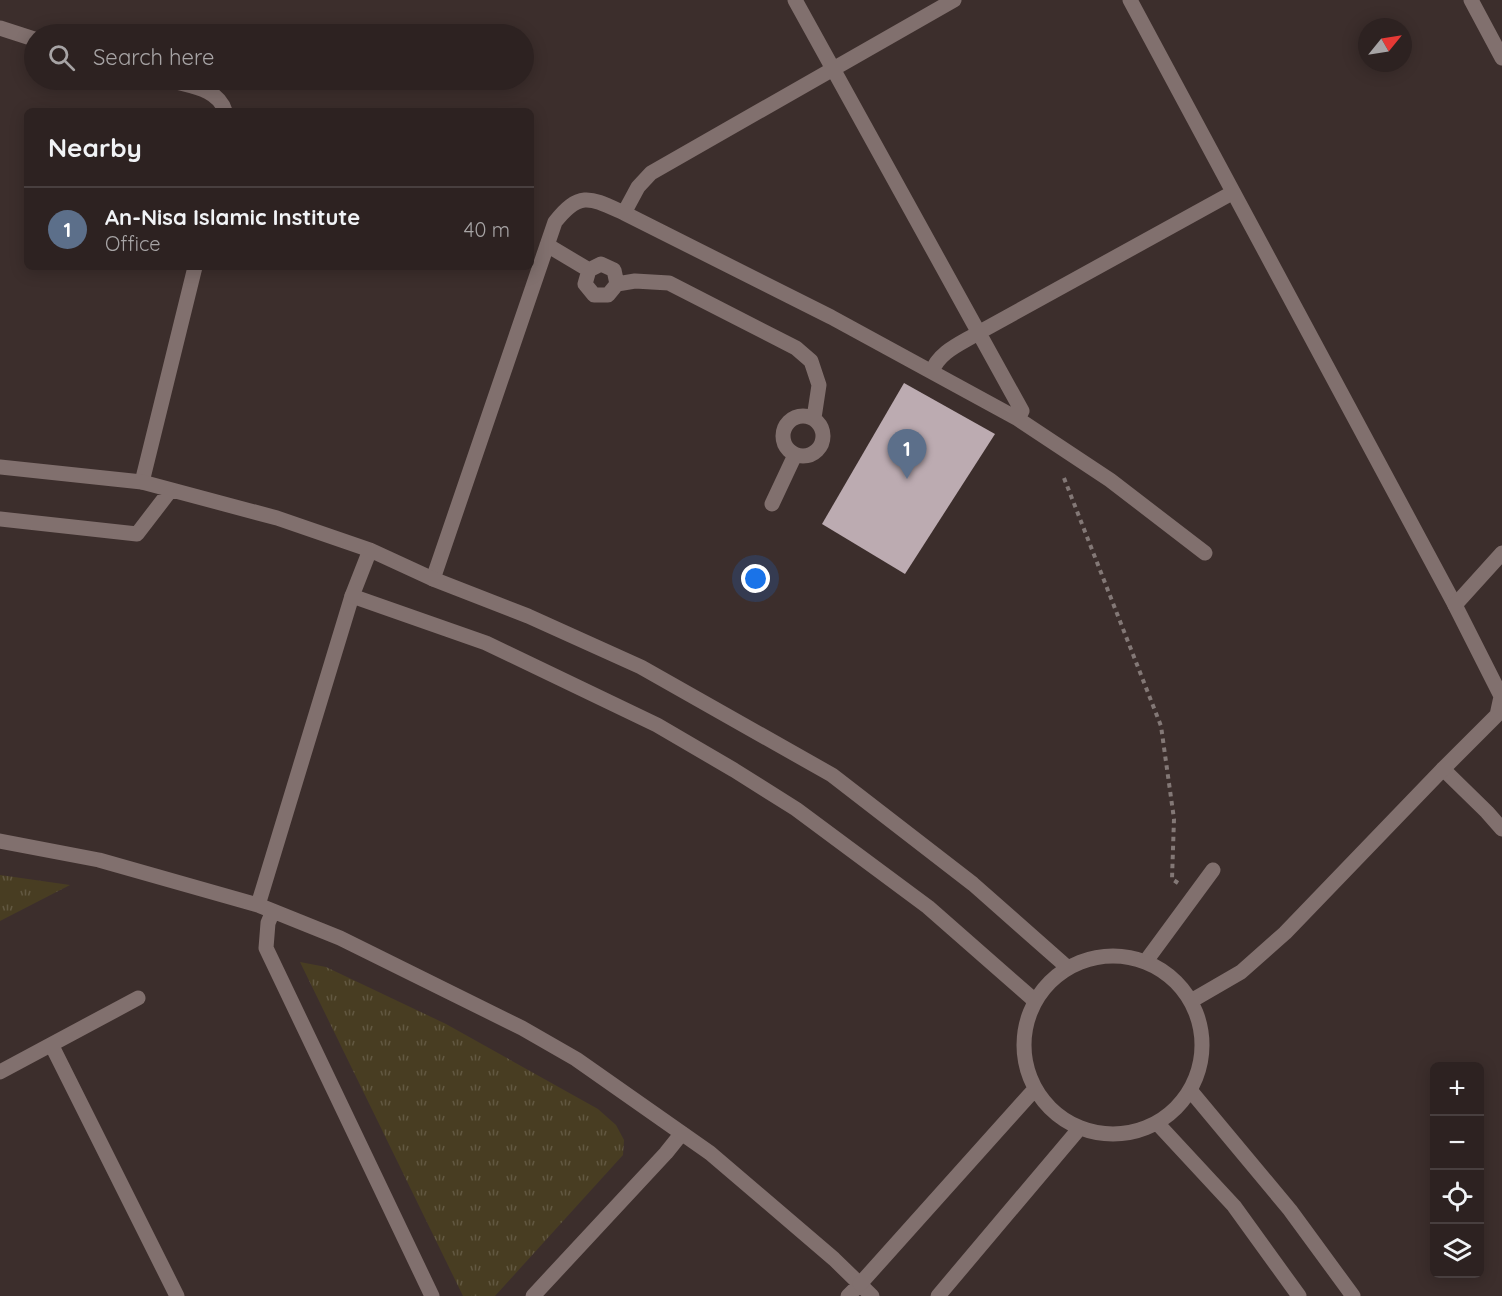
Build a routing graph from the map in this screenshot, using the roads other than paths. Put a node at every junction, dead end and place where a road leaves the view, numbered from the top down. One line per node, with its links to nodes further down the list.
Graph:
1 (795, 0): 8 (street)
2 (954, 0): 8 (street)
3 (1130, 0): 11 (street)
4 (1471, 0): 7 (street)
5 (0, 28): 6 (street)
6 (24, 36)
7 (1502, 58)
8 (832, 70): 12 (street); 17 (street)
9 (204, 90): 10 (street)
10 (224, 108)
11 (1232, 193): 17 (street); 32 (street)
12 (624, 213): 13 (street); 18 (street)
13 (547, 245): 15 (street); 30 (street)
14 (194, 270): 23 (street)
15 (589, 270): 16 (street); 16 (street)
16 (617, 284): 19 (street)
17 (978, 333): 18 (street); 20 (street)
18 (932, 372): 20 (street)
19 (814, 418): 21 (street); 21 (street)
20 (1018, 420): 28 (street)
21 (795, 455): 25 (street)
22 (0, 467): 23 (street)
23 (142, 482): 24 (street)
24 (170, 491): 26 (street); 27 (street)
25 (772, 504)
26 (0, 519)
27 (370, 550): 30 (street); 31 (street)
28 (1205, 553)
29 (1502, 553): 32 (street)
30 (433, 579): 41 (street)
31 (352, 596): 38 (street); 43 (street)
32 (1455, 605): 33 (street)
33 (1501, 694): 34 (street)
34 (1443, 769): 35 (street); 44 (street)
35 (1502, 829)
36 (0, 841): 38 (street)
37 (1213, 870): 40 (street)
38 (258, 905): 39 (street)
39 (273, 911): 51 (street); 54 (street)
40 (1146, 961): 41 (street); 44 (street)
41 (1067, 967): 43 (street)
42 (138, 998): 45 (street)
43 (1034, 1000): 47 (street)
44 (1191, 1001): 48 (street)
45 (52, 1046): 46 (street); 53 (street)
46 (0, 1072)
47 (1034, 1090): 50 (street); 52 (street)
48 (1190, 1090): 49 (street); 60 (street)
49 (1157, 1123): 50 (street); 59 (street)
50 (1079, 1129): 58 (street)
51 (682, 1133): 52 (street); 55 (street)
52 (860, 1284): 56 (street); 57 (street)
53 (177, 1296)
54 (432, 1296)
55 (533, 1296)
56 (848, 1296)
57 (872, 1296)
58 (938, 1296)
59 (1299, 1296)
60 (1353, 1296)

